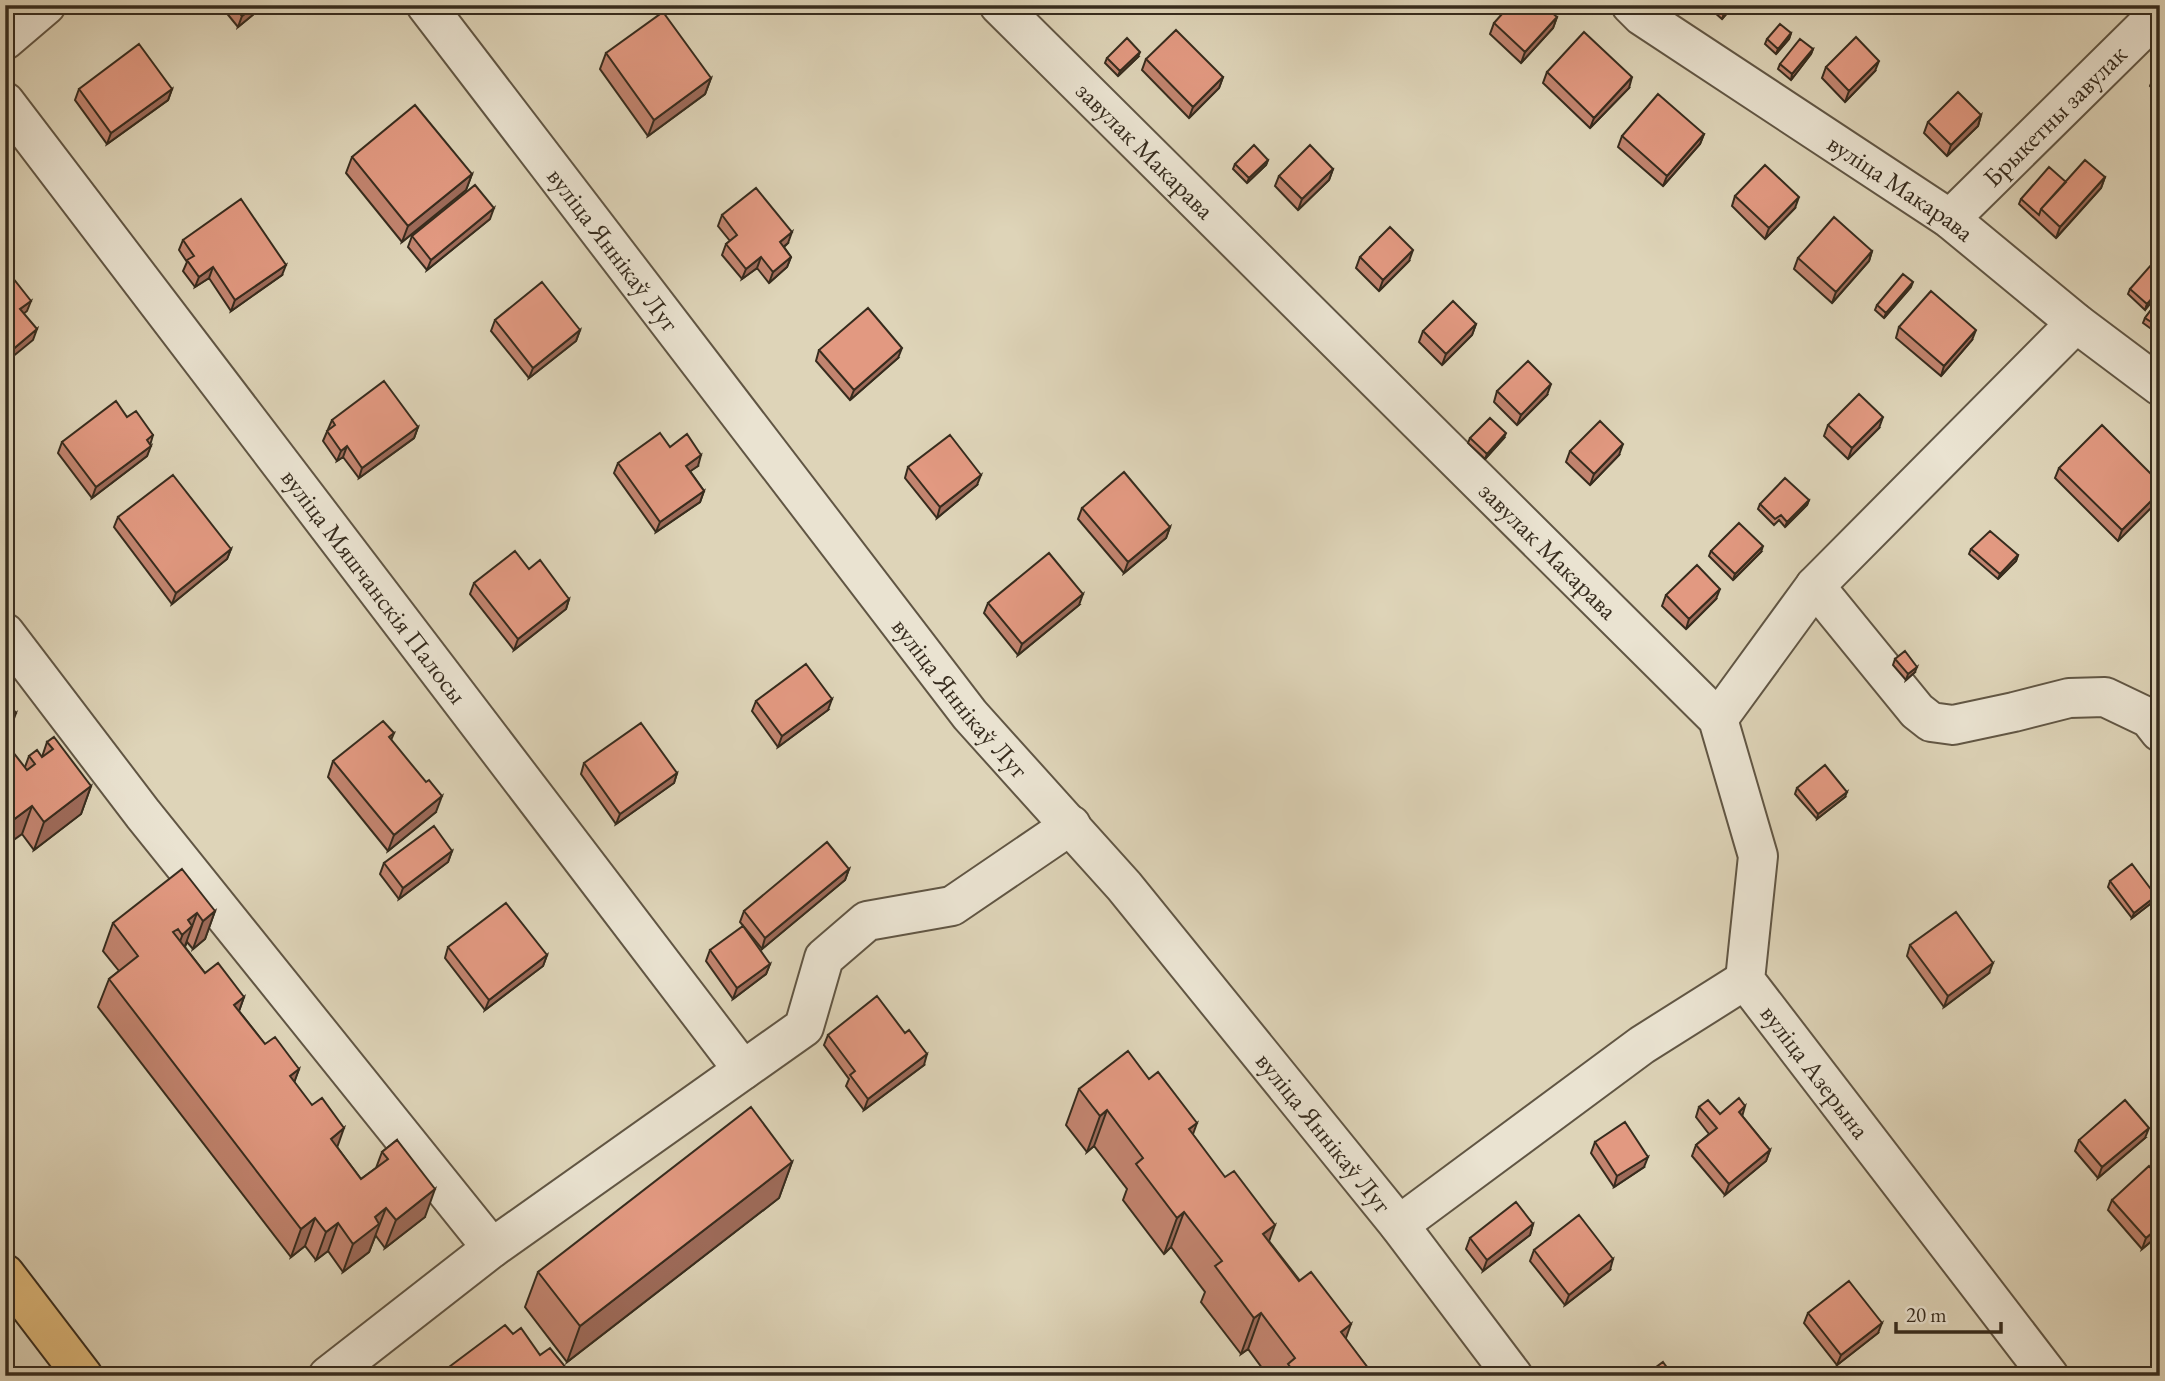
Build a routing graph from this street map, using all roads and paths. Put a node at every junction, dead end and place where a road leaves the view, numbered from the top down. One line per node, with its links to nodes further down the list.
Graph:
1 (46, 5): 6 (street)
2 (426, 5): 15 (street, вуліца Яннікаў Луг)
3 (999, 5): 13 (street, завулак Макарава)
4 (1630, 5): 8 (street, вуліца Макарава)
5 (2160, 12): 8 (street, Брыкетны завулак)
6 (5, 40)
7 (5, 102): 17 (street, вуліца Мяшчанскія Палосы)
8 (1950, 219): 9 (street, вуліца Макарава)
9 (2076, 324): 10 (street, вуліца Макарава); 11 (street)
10 (2160, 386)
11 (1815, 586): 13 (street); 14 (street)
12 (5, 633): 19 (street)
13 (1718, 719): 16 (street, вуліца Азерына)
14 (2160, 732)
15 (1070, 825): 17 (street); 18 (street, вуліца Яннікаў Луг)
16 (1745, 980): 18 (street); 24 (street, вуліца Азерына)
17 (743, 1070): 19 (street)
18 (1399, 1225): 23 (street, вуліца Яннікаў Луг)
19 (492, 1248): 22 (street)
20 (5, 1274): 21 (main road)
21 (83, 1376)
22 (328, 1376)
23 (1513, 1376)
24 (2049, 1376)

